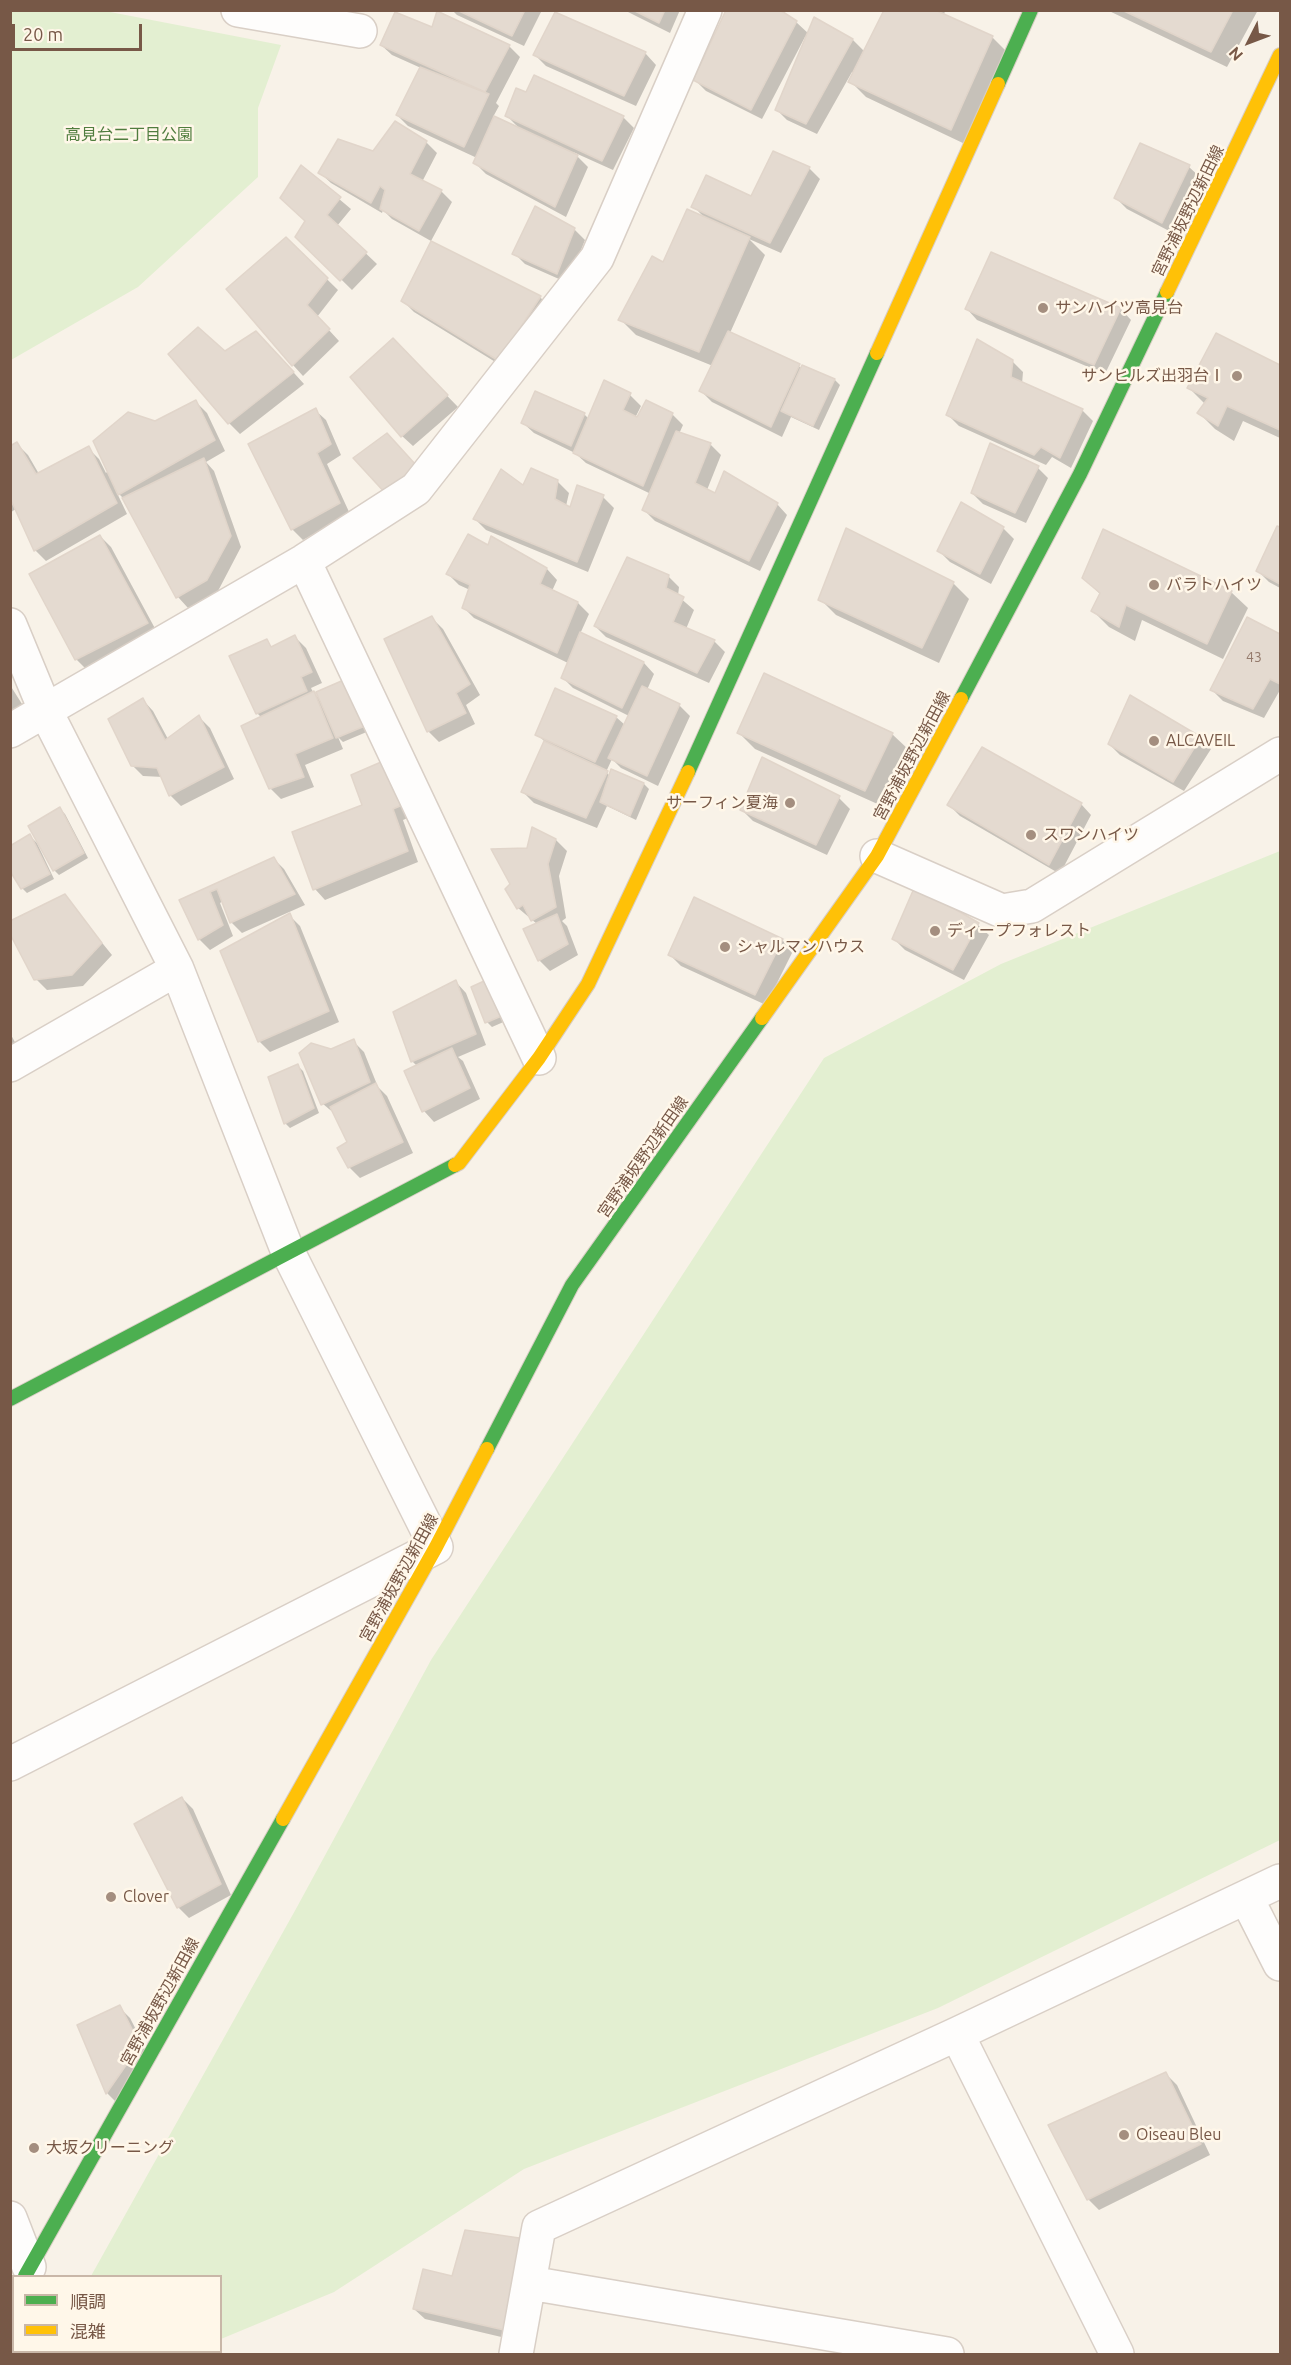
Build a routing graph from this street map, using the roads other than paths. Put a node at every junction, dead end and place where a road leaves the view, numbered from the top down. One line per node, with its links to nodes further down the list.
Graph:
1 (238, 10): 4 (street)
2 (705, 10): 6 (street)
3 (1031, 10): 13 (main road)
4 (360, 31)
5 (1281, 55): 11 (main road, 宮野浦坂野辺新田線)
6 (304, 561): 8 (street); 13 (street)
7 (10, 625): 8 (street)
8 (46, 712): 9 (street); 12 (street)
9 (10, 731)
10 (1281, 754): 11 (street)
11 (878, 856): 17 (main road, 宮野浦坂野辺新田線)
12 (177, 969): 14 (street); 15 (street)
13 (539, 1058): 15 (main road)
14 (10, 1065)
15 (288, 1252): 16 (main road); 17 (street)
16 (10, 1400)
17 (436, 1547): 18 (street); 24 (main road, 宮野浦坂野辺新田線)
18 (10, 1764)
19 (1281, 1881): 20 (street)
20 (1247, 1899): 21 (street); 22 (street)
21 (1281, 1964)
22 (957, 2034): 25 (street); 28 (street)
23 (10, 2218): 24 (street)
24 (27, 2272)
25 (530, 2283): 26 (street); 27 (street)
26 (516, 2355)
27 (947, 2355)
28 (1117, 2355)

